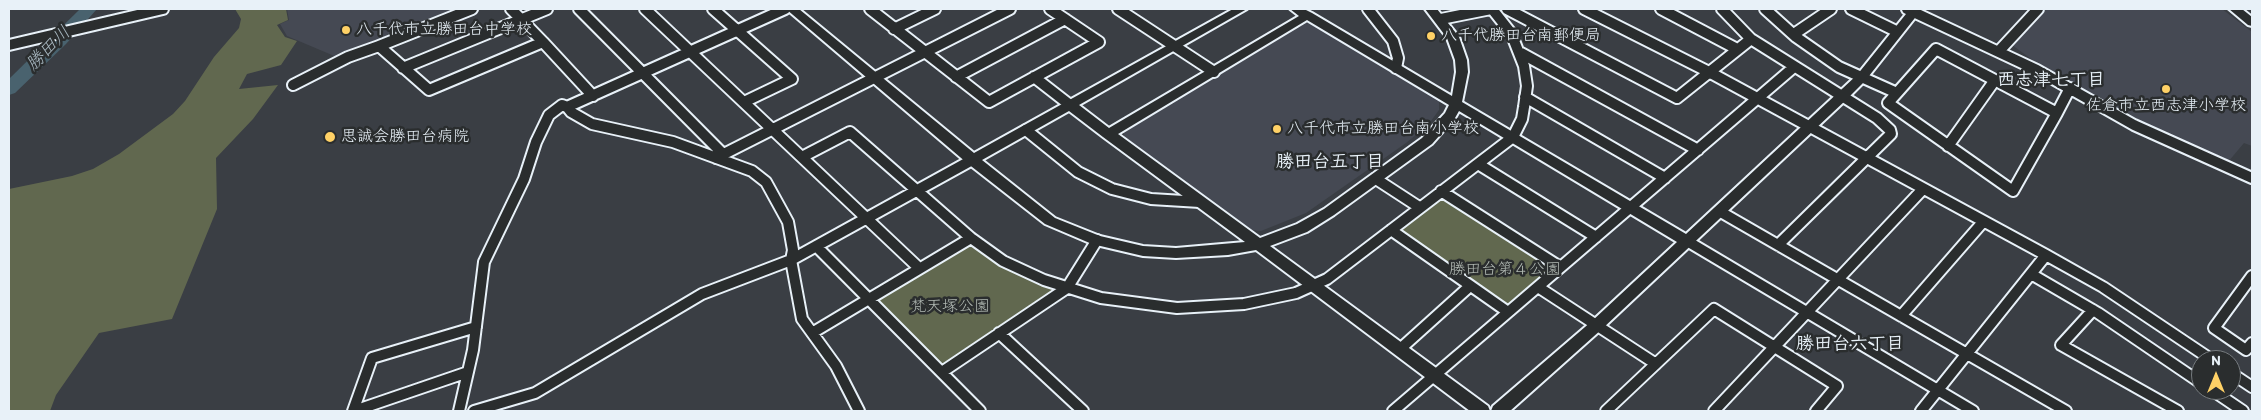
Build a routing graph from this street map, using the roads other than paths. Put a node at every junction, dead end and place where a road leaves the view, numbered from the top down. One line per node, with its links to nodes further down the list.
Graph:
1 (163, 9): 40 (street)
2 (472, 9): 41 (street)
3 (511, 9): 32 (street)
4 (548, 9): 32 (street)
5 (579, 9): 53 (street)
6 (645, 9): 45 (street)
7 (713, 9): 35 (street)
8 (785, 9): 35 (street)
9 (792, 9): 54 (street)
10 (870, 9): 34 (street)
11 (935, 9): 34 (street)
12 (1010, 9): 46 (street)
13 (1050, 9): 31 (street)
14 (1118, 9): 42 (street)
15 (1241, 9): 42 (street)
16 (1296, 9): 30 (street)
17 (1368, 9): 50 (street)
18 (1491, 9): 29 (street); 47 (street)
19 (1507, 9): 52 (street)
20 (1584, 9): 52 (street)
21 (1661, 9): 43 (street)
22 (1722, 9): 38 (street)
23 (1765, 9): 37 (street)
24 (1831, 9): 37 (street)
25 (1851, 9): 36 (street)
26 (2038, 9): 44 (street)
27 (2234, 9): 33 (street)
28 (1912, 10): 36 (street); 44 (street)
29 (1436, 14): 67 (street)
30 (1308, 16): 50 (street); 51 (street)
31 (1065, 19): 55 (street); 56 (street)
32 (522, 20): 39 (street); 49 (street)
33 (2252, 23)
34 (894, 29): 46 (street)
35 (737, 30): 45 (street); 66 (street)
36 (1896, 31): 57 (street)
37 (1794, 34): 57 (street)
38 (1751, 39): 43 (street); 48 (street)
39 (543, 42): 49 (street); 62 (street)
40 (9, 44)
41 (379, 46): 49 (street); 59 (street)
42 (1174, 46): 51 (street); 68 (street)
43 (1737, 49): 52 (street)
44 (1999, 51): 60 (street)
45 (691, 52): 53 (street); 66 (street)
46 (925, 52): 54 (street); 55 (street)
47 (1520, 53): 63 (street); 77 (street)
48 (1794, 67): 64 (street); 65 (street)
49 (403, 68)
50 (1396, 68): 67 (street)
51 (1214, 72): 74 (street)
52 (1709, 72): 65 (street)
53 (642, 73): 62 (street); 78 (street)
54 (874, 77): 72 (street); 81 (street)
55 (956, 77): 56 (street)
56 (1034, 78): 68 (street)
57 (1861, 78): 61 (street); 64 (street)
58 (1995, 80): 61 (street); 70 (street); 76 (street)
59 (293, 85)
60 (2070, 88): 70 (street); 85 (street)
61 (1897, 94): 76 (street)
62 (593, 96): 69 (street)
63 (1525, 97): 75 (street); 84 (street)
64 (1842, 97): 71 (street); 80 (street)
65 (1758, 99): 71 (street); 77 (street)
66 (744, 102): 72 (street)
67 (1456, 104): 75 (street); 83 (street)
68 (1070, 105): 73 (street); 74 (street)
69 (567, 107): 78 (street); 120 (street)
70 (2057, 113): 76 (street)
71 (1809, 128): 80 (street); 92 (street)
72 (772, 129): 78 (street); 79 (street)
73 (1026, 130): 81 (street); 89 (street)
74 (1108, 134): 89 (street)
75 (1513, 137): 82 (street); 91 (street)
76 (1948, 146)
77 (1698, 150): 84 (street)
78 (719, 156): 104 (street)
79 (802, 157): 87 (street); 93 (street)
80 (1866, 158): 86 (street); 102 (street)
81 (972, 160): 87 (street); 98 (street)
82 (1478, 164): 88 (street); 96 (street)
83 (1376, 178): 90 (street); 100 (street)
84 (1665, 178): 91 (street)
85 (2252, 178)
86 (1923, 189): 94 (street); 109 (street)
87 (917, 190): 93 (street); 97 (street)
88 (1441, 191): 90 (street); 105 (street)
89 (1200, 202): 100 (street)
90 (1419, 207): 95 (street)
91 (1630, 208): 96 (street); 99 (street)
92 (1719, 211): 99 (street); 102 (street)
93 (866, 219): 101 (street); 106 (street)
94 (1983, 222): 103 (street); 118 (street)
95 (1391, 230): 110 (street); 111 (street)
96 (1596, 237): 105 (street)
97 (971, 238): 106 (street); 113 (street)
98 (1097, 240): 100 (street); 113 (street)
99 (1687, 241): 117 (street); 119 (street)
100 (1257, 245): 111 (street)
101 (816, 246): 104 (street); 114 (street)
102 (1778, 246): 109 (street)
103 (2046, 255): 107 (street); 126 (street)
104 (791, 260): 121 (street); 139 (street)
105 (1560, 267): 112 (street)
106 (919, 268): 114 (street)
107 (2031, 274): 115 (street); 127 (street)
108 (2252, 276): 123 (street)
109 (1837, 280): 117 (street); 118 (street)
110 (1470, 286): 116 (street); 125 (street)
111 (1313, 287): 113 (street); 125 (street)
112 (1538, 287): 116 (street); 119 (street)
113 (1067, 288): 122 (street)
114 (868, 299): 121 (street); 130 (street)
115 (2092, 310): 132 (street); 152 (street)
116 (1508, 312): 131 (street)
117 (1806, 312): 124 (street); 135 (street)
118 (1901, 316): 127 (street)
119 (1597, 325): 128 (street); 145 (street)
120 (476, 327): 129 (street); 137 (street)
121 (812, 333): 140 (street)
122 (999, 333): 130 (street); 142 (street)
123 (2252, 343)
124 (1775, 347): 128 (street); 147 (street); 148 (street)
125 (1399, 350): 131 (street)
126 (2197, 350)
127 (1968, 354): 135 (street); 151 (street)
128 (1656, 364): 146 (street)
129 (468, 372): 137 (street); 138 (street)
130 (942, 372): 141 (street)
131 (1434, 376): 143 (street); 144 (street)
132 (2191, 376)
133 (2241, 380): 134 (street)
134 (2252, 387)
135 (1938, 391): 149 (street); 150 (street)
136 (2227, 400): 153 (street)
137 (354, 411)
138 (459, 411)
139 (474, 411)
140 (859, 411)
141 (980, 411)
142 (1083, 411)
143 (1393, 411)
144 (1482, 411)
145 (1499, 411)
146 (1606, 411)
147 (1714, 411)
148 (1816, 411)
149 (1921, 411)
150 (1973, 411)
151 (2066, 411)
152 (2178, 411)
153 (2243, 411)

